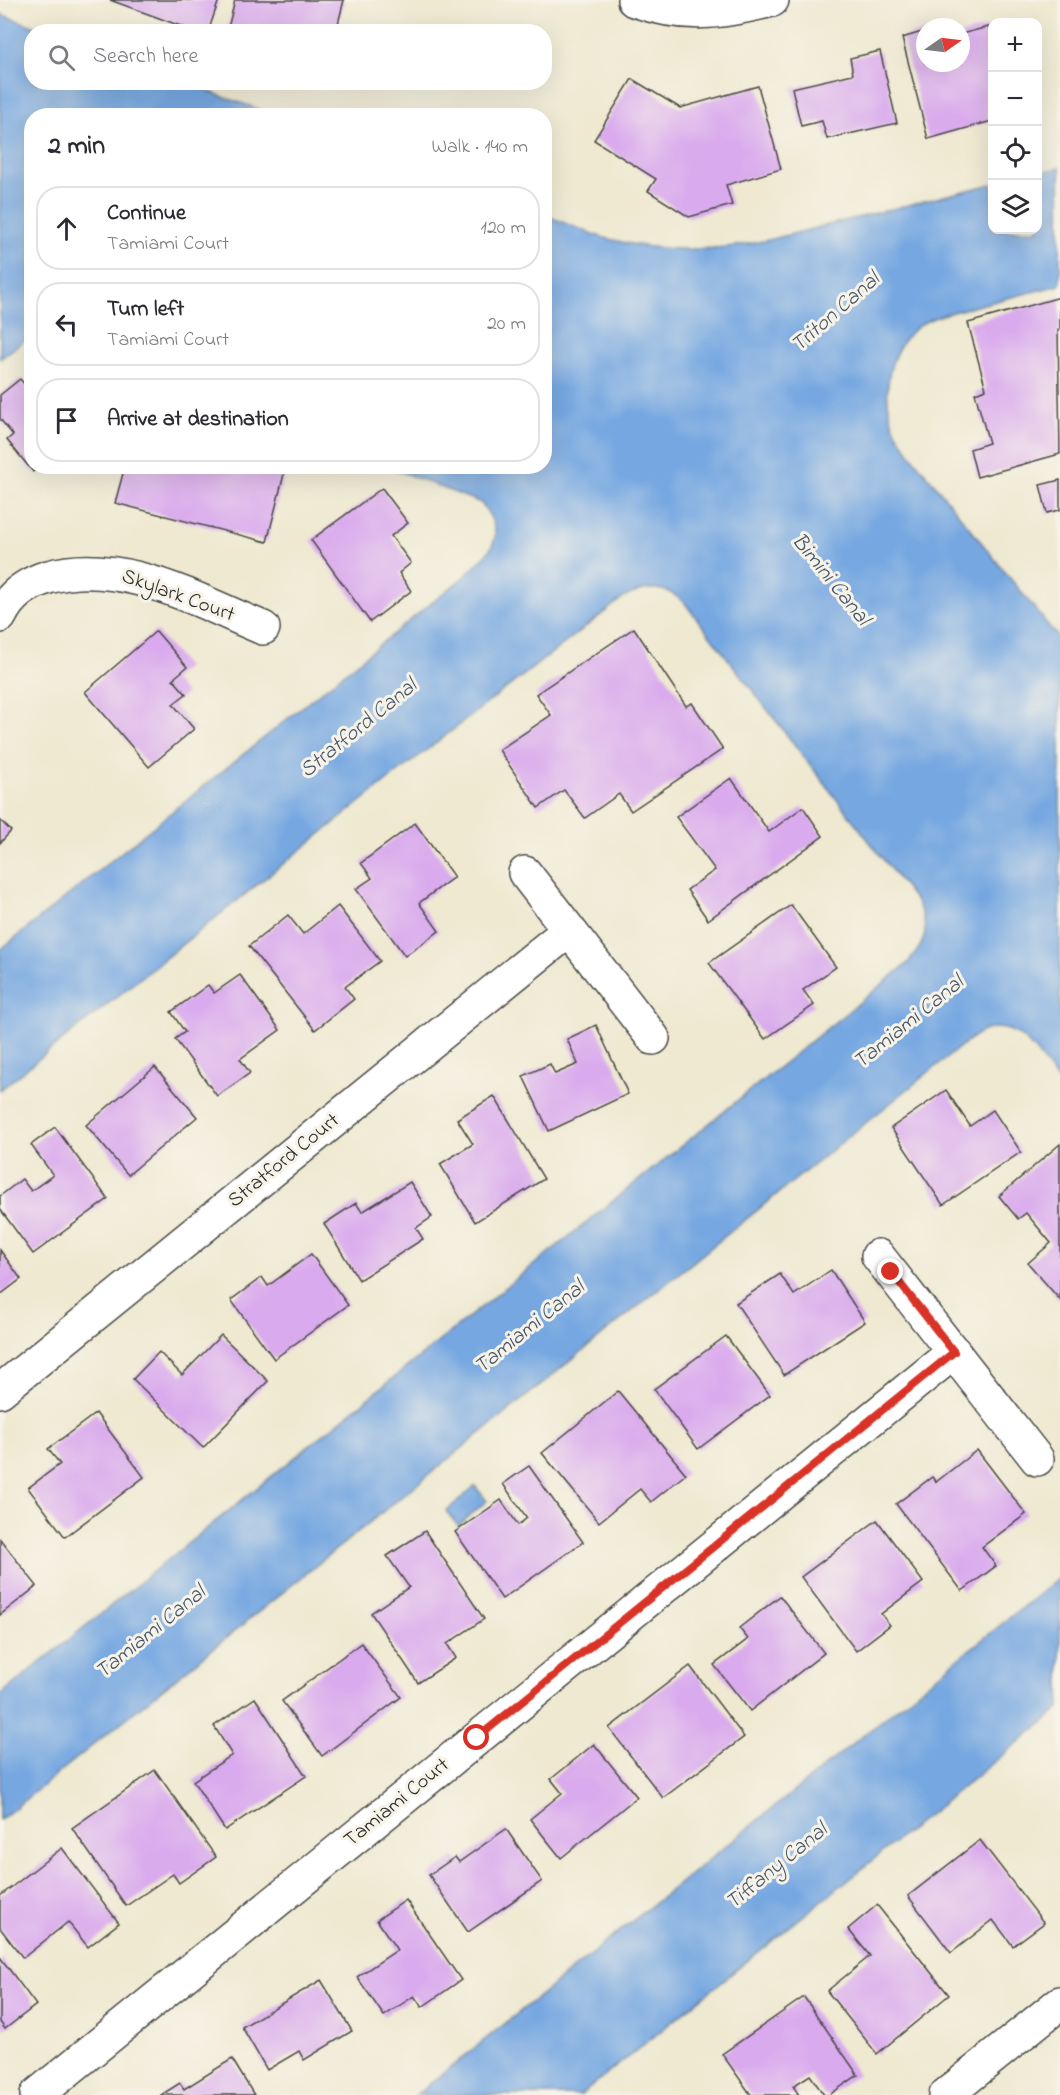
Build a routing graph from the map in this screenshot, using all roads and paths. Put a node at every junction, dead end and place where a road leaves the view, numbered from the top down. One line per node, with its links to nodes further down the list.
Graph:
1 (634, 0): 2 (street)
2 (772, 0)
3 (0, 616): 4 (street, Skylark Court)
4 (263, 628)
5 (525, 873): 6 (street)
6 (568, 931): 7 (street); 10 (street, Stratford Court)
7 (653, 1038)
8 (879, 1256): 9 (street)
9 (954, 1352): 11 (street); 13 (street, Tamiami Court)
10 (0, 1391)
11 (1037, 1458)
12 (1060, 2003): 14 (street)
13 (37, 2095)
14 (946, 2095)

